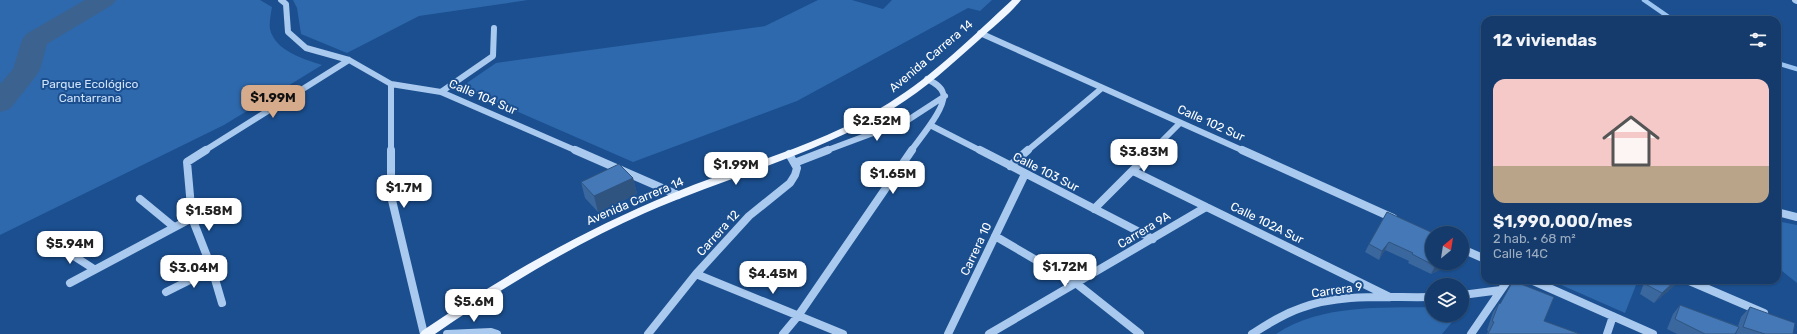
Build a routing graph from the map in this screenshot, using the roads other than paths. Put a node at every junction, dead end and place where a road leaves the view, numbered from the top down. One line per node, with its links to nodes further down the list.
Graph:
1 (281, 0): 5 (street, Calle 104 Sur)
2 (1017, 0): 4 (main road, Avenida Carrera 14)
3 (494, 28): 9 (street)
4 (980, 33): 6 (main road, Avenida Carrera 14); 8 (street, Calle 102 Sur)
5 (349, 60): 7 (street, Calle 104 Sur); 24 (street)
6 (927, 79): 10 (street); 13 (main road, Avenida Carrera 14)
7 (391, 84): 9 (street, Calle 104 Sur); 49 (street)
8 (1102, 88): 11 (street, Calle 102 Sur); 15 (street)
9 (441, 92): 18 (street, Calle 104 Sur)
10 (945, 96): 12 (street); 14 (street)
11 (1180, 123): 16 (street); 25 (street, Calle 102 Sur)
12 (930, 125): 15 (street, Calle 103 Sur); 46 (street)
13 (789, 154): 14 (street); 18 (main road, Avenida Carrera 14)
14 (796, 162): 34 (street, Carrera 12)
15 (1010, 166): 17 (street, Calle 103 Sur)
16 (1133, 171): 20 (street, Calle 102A Sur); 21 (street)
17 (1025, 174): 21 (street, Calle 103 Sur); 27 (street, Carrera 10)
18 (678, 195): 49 (main road, Avenida Carrera 14)
19 (140, 199): 26 (street)
20 (1206, 207): 28 (street, Carrera 9A); 43 (street, Calle 102A Sur)
21 (1094, 209): 28 (street, Calle 103 Sur)
22 (1781, 213): 23 (street)
23 (1797, 217)
24 (192, 218): 26 (street); 33 (street)
25 (1403, 223)
26 (174, 227): 32 (street)
27 (995, 236): 36 (street); 55 (street, Carrera 10)
28 (1152, 239): 36 (street, Carrera 9A)
29 (56, 244): 32 (street)
30 (1469, 252): 31 (street)
31 (1481, 257)
32 (94, 269): 35 (street)
33 (212, 269): 41 (street); 45 (street)
34 (696, 274): 46 (street); 52 (street, Carrera 12)
35 (70, 283)
36 (1077, 284): 56 (street, Carrera 9A); 57 (street)
37 (1505, 284): 40 (street)
38 (1540, 284): 47 (street)
39 (1696, 284): 48 (street)
40 (1501, 290): 42 (street); 59 (street)
41 (166, 292)
42 (1469, 294)
43 (1390, 297): 44 (street, Carrera 9); 58 (street, Carrera 9)
44 (1425, 297)
45 (222, 303)
46 (798, 316): 53 (street); 54 (street)
47 (1613, 316): 60 (street); 61 (street)
48 (1775, 318)
49 (425, 334)
50 (447, 334): 51 (street)
51 (497, 334)
52 (648, 334)
53 (783, 334)
54 (843, 334)
55 (948, 334)
56 (989, 334)
57 (1140, 334)
58 (1252, 334)
59 (1471, 334)
60 (1607, 334)
61 (1653, 334)

